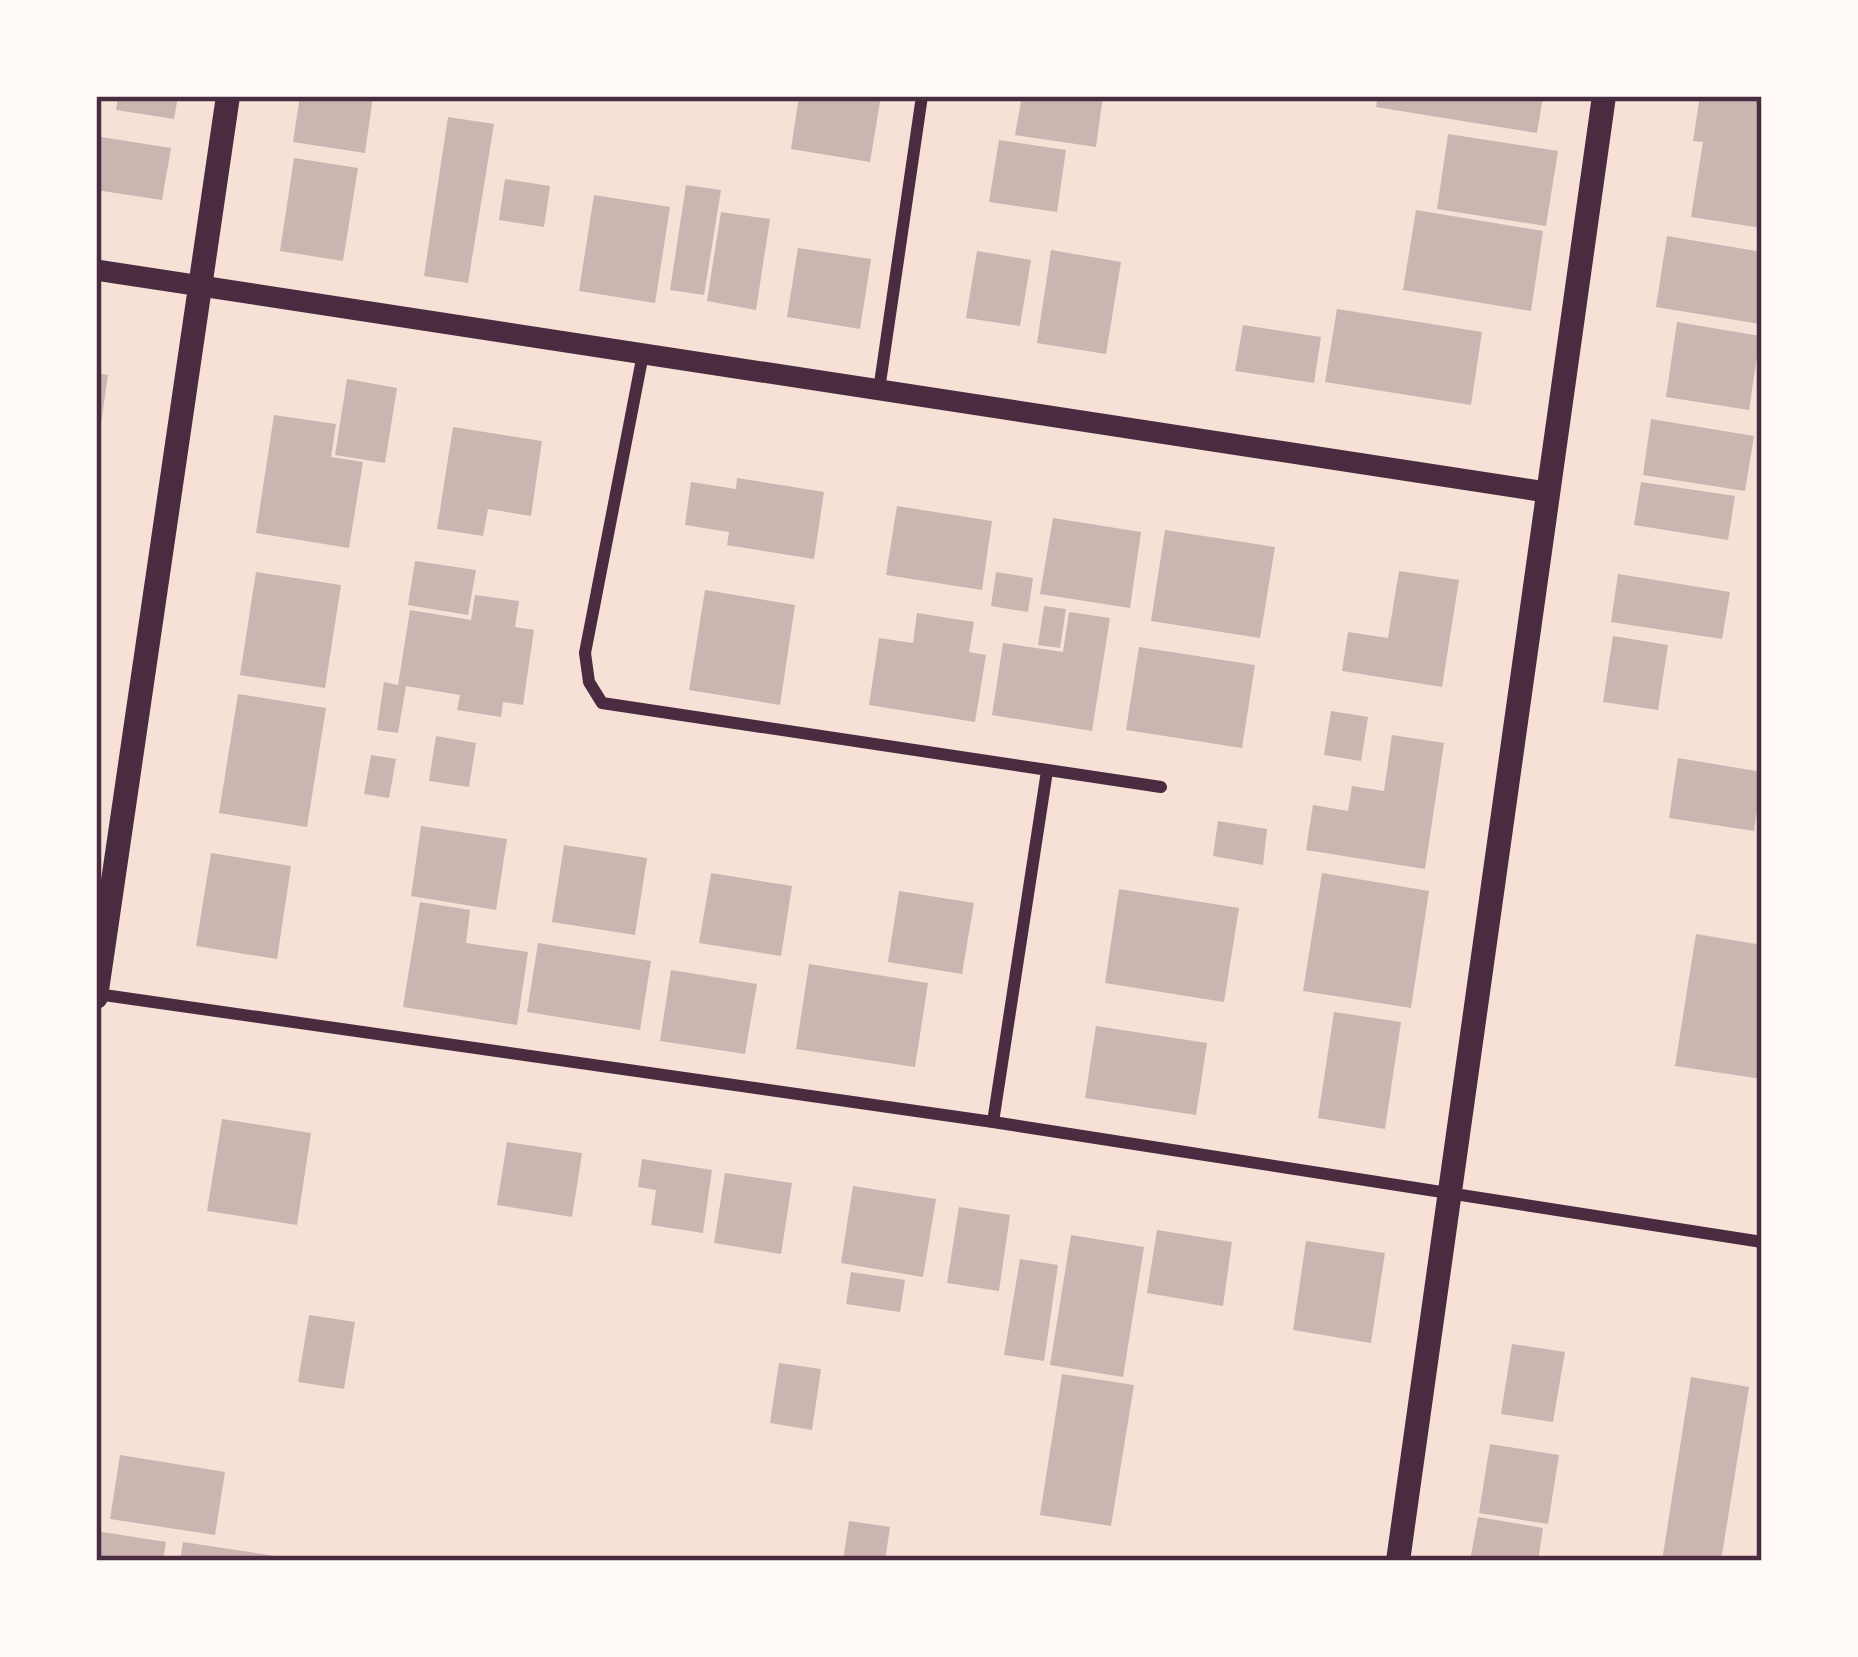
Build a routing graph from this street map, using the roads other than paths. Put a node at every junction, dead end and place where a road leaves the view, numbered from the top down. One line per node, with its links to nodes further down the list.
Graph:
1 (228, 96): 5 (main road)
2 (922, 96): 7 (street)
3 (1604, 96): 8 (main road)
4 (96, 270): 5 (street)
5 (200, 286): 6 (street); 11 (main road)
6 (643, 354): 7 (street); 9 (street)
7 (879, 390): 8 (street)
8 (1546, 492): 13 (main road)
9 (1046, 772): 10 (street); 12 (street)
10 (1161, 787)
11 (96, 995): 12 (street)
12 (993, 1122): 13 (street)
13 (1448, 1194): 14 (street); 15 (main road)
14 (1762, 1242)
15 (1398, 1561)

